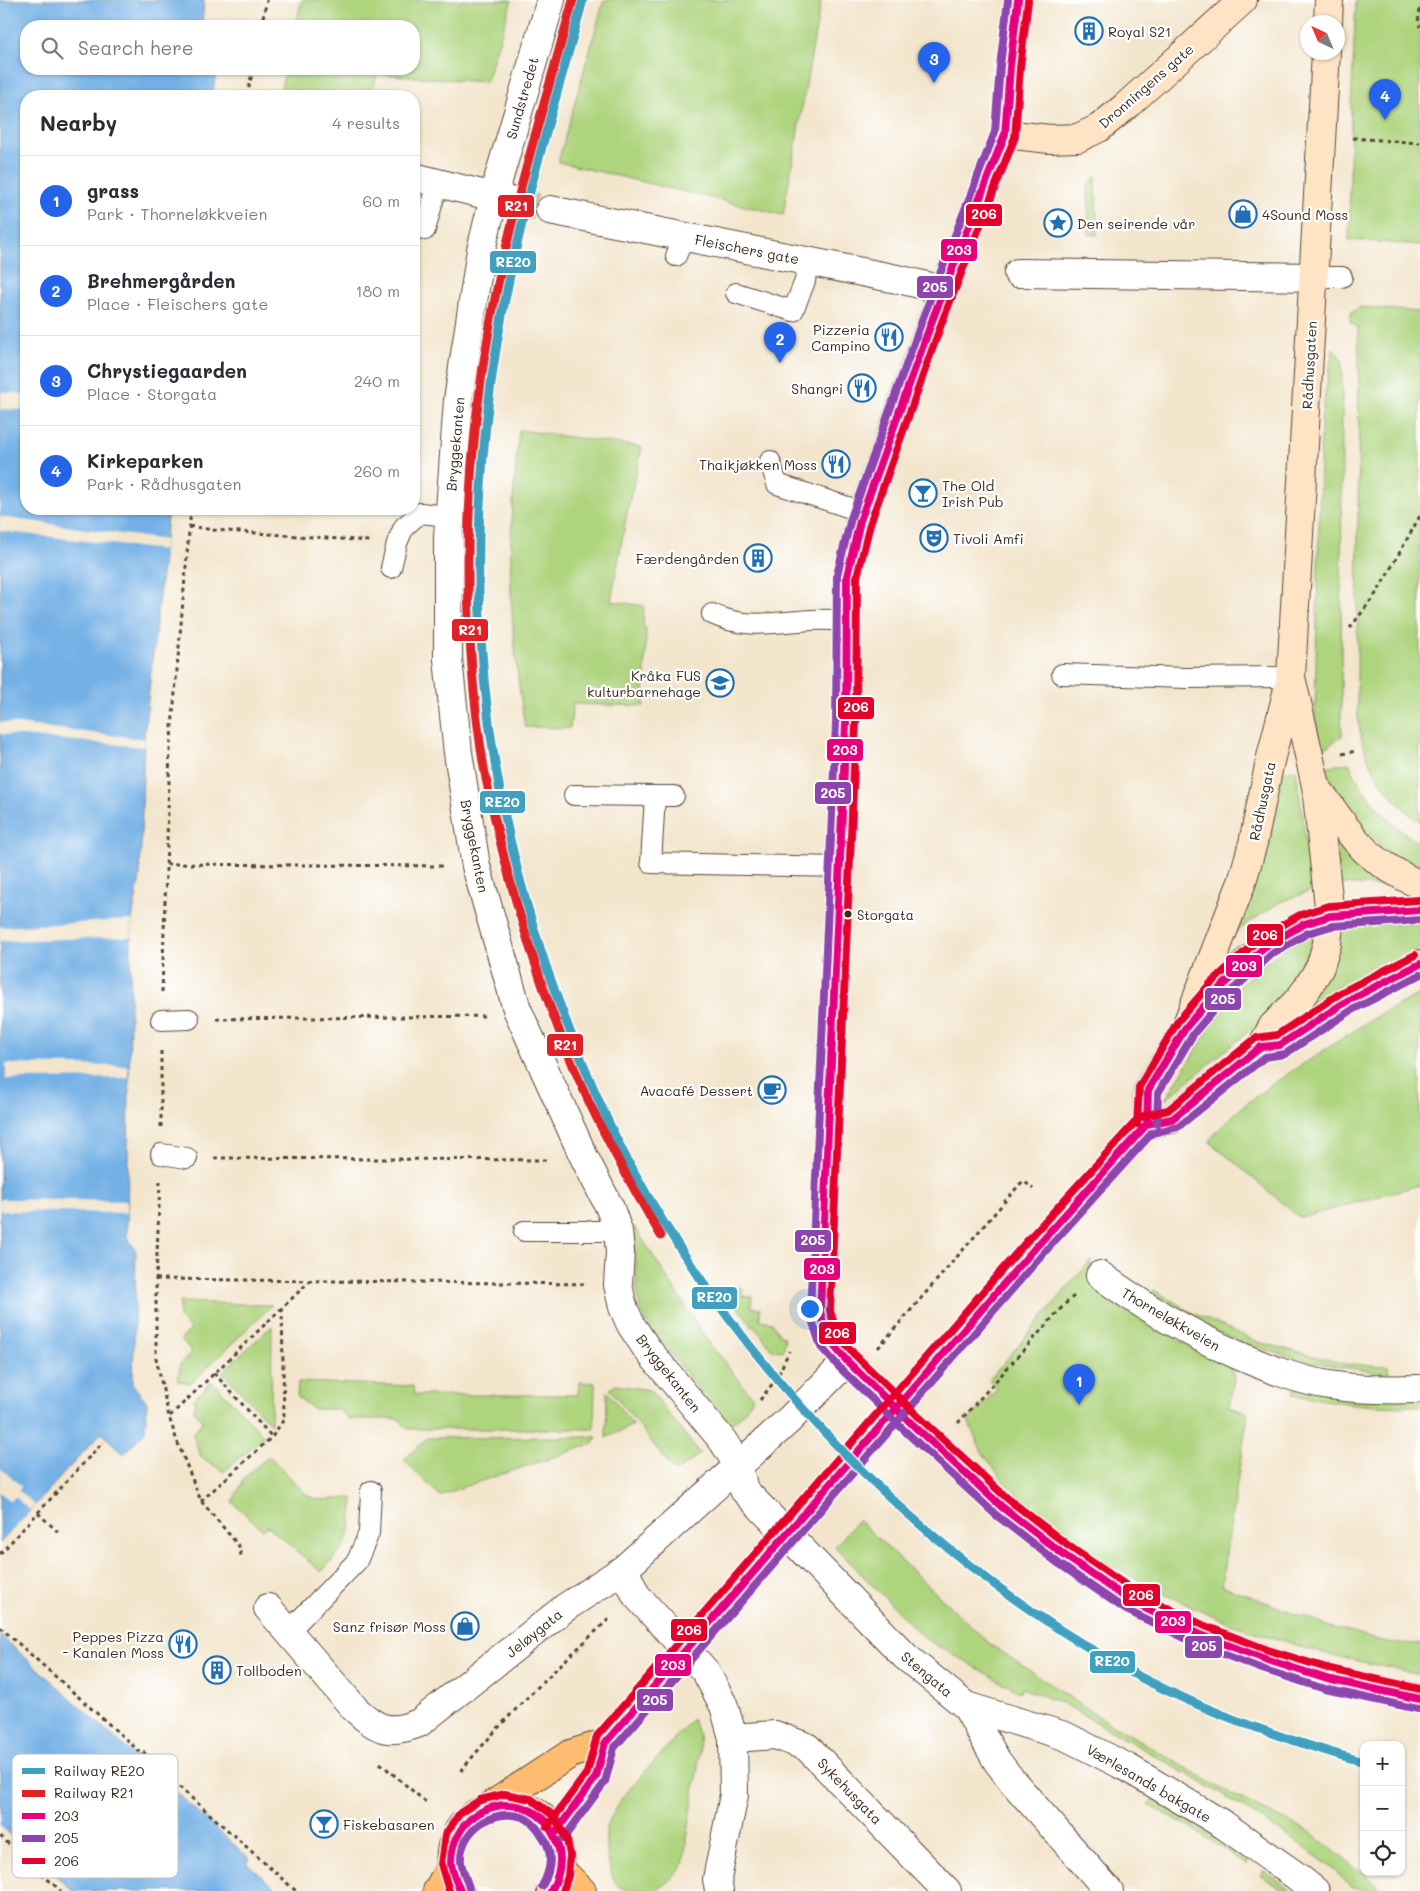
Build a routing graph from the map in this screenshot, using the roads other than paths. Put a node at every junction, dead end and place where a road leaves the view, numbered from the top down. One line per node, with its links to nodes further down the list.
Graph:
1 (551, 0): 9 (street, Sundstredet)
2 (1018, 0): 7 (street)
3 (1243, 0): 7 (street, Dronningens gate)
4 (1329, 0): 5 (street)
5 (1328, 15)
6 (1326, 60): 14 (street, Rådhusgaten)
7 (1005, 134): 16 (street)
8 (426, 180): 9 (street); 11 (lane)
9 (502, 199): 22 (street, Bryggekanten)
10 (550, 210): 12 (street, Fleischers gate)
11 (425, 230)
12 (808, 262): 16 (street, Fleischers gate); 17 (lane)
13 (1018, 273): 14 (street)
14 (1314, 278): 15 (lane); 27 (street, Rådhusgaten)
15 (1342, 278)
16 (944, 290): 19 (street)
17 (736, 293)
18 (770, 461): 19 (lane)
19 (864, 512): 25 (street)
20 (420, 513): 22 (lane)
21 (418, 515): 23 (lane)
22 (449, 516): 43 (street, Bryggekanten)
23 (390, 568)
24 (712, 614): 25 (lane)
25 (847, 621): 30 (street)
26 (1062, 674): 27 (lane)
27 (1291, 677): 28 (street); 37 (street, Rådhusgata)
28 (1316, 786): 31 (street); 33 (street)
29 (574, 795): 30 (lane)
30 (840, 867): 45 (street)
31 (1420, 885)
32 (1420, 910): 33 (main road)
33 (1330, 916): 37 (main road); 38 (street)
34 (1420, 964): 38 (main road)
35 (189, 1019): 36 (lane)
36 (161, 1020)
37 (1186, 1027): 39 (main road)
38 (1261, 1047): 39 (main road)
39 (1147, 1124): 55 (main road, bridge)
40 (161, 1154): 41 (lane)
41 (187, 1158)
42 (524, 1231): 43 (lane)
43 (618, 1231): 47 (street, Bryggekanten)
44 (1100, 1275): 46 (street, Thorneløkkveien)
45 (847, 1361): 47 (street, Jeløygata); 52 (street)
46 (1420, 1390)
47 (738, 1465): 49 (street, Jeløygata); 53 (street, Stengata)
48 (371, 1491): 51 (lane)
49 (624, 1569): 51 (street, Jeløygata); 54 (street)
50 (268, 1608): 51 (street, Jeløygata)
51 (288, 1632)
52 (1420, 1699)
53 (966, 1706): 65 (street, Stengata); 66 (street, Værlesands bakgate)
54 (733, 1738): 60 (street); 64 (street, Sykehusgata)
55 (604, 1743): 56 (main road); 57 (main road)
56 (492, 1805): 57 (main road); 58 (main road)
57 (555, 1833): 59 (main road)
58 (451, 1866): 61 (main road); 62 (main road)
59 (555, 1880): 63 (main road)
60 (713, 1887)
61 (437, 1891)
62 (460, 1891)
63 (582, 1891)
64 (947, 1891)
65 (1109, 1891)
66 (1315, 1891)

